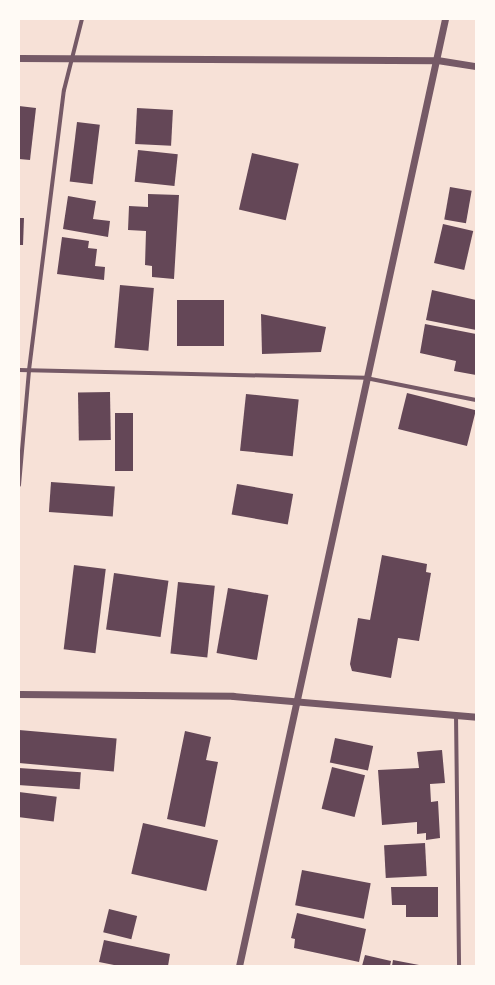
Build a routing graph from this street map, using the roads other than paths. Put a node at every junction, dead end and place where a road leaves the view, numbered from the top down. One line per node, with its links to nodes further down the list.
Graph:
1 (82, 19): 4 (street)
2 (445, 19): 5 (street)
3 (19, 58): 4 (street)
4 (71, 58): 5 (street); 8 (street)
5 (437, 60): 6 (street); 9 (street)
6 (476, 66)
7 (19, 370): 8 (street)
8 (29, 370): 9 (street); 11 (street)
9 (366, 378): 10 (street); 13 (street)
10 (476, 400)
11 (19, 485)
12 (19, 694): 13 (street)
13 (295, 702): 14 (street); 16 (street)
14 (456, 715): 15 (street); 17 (street)
15 (476, 717)
16 (239, 966)
17 (459, 966)

